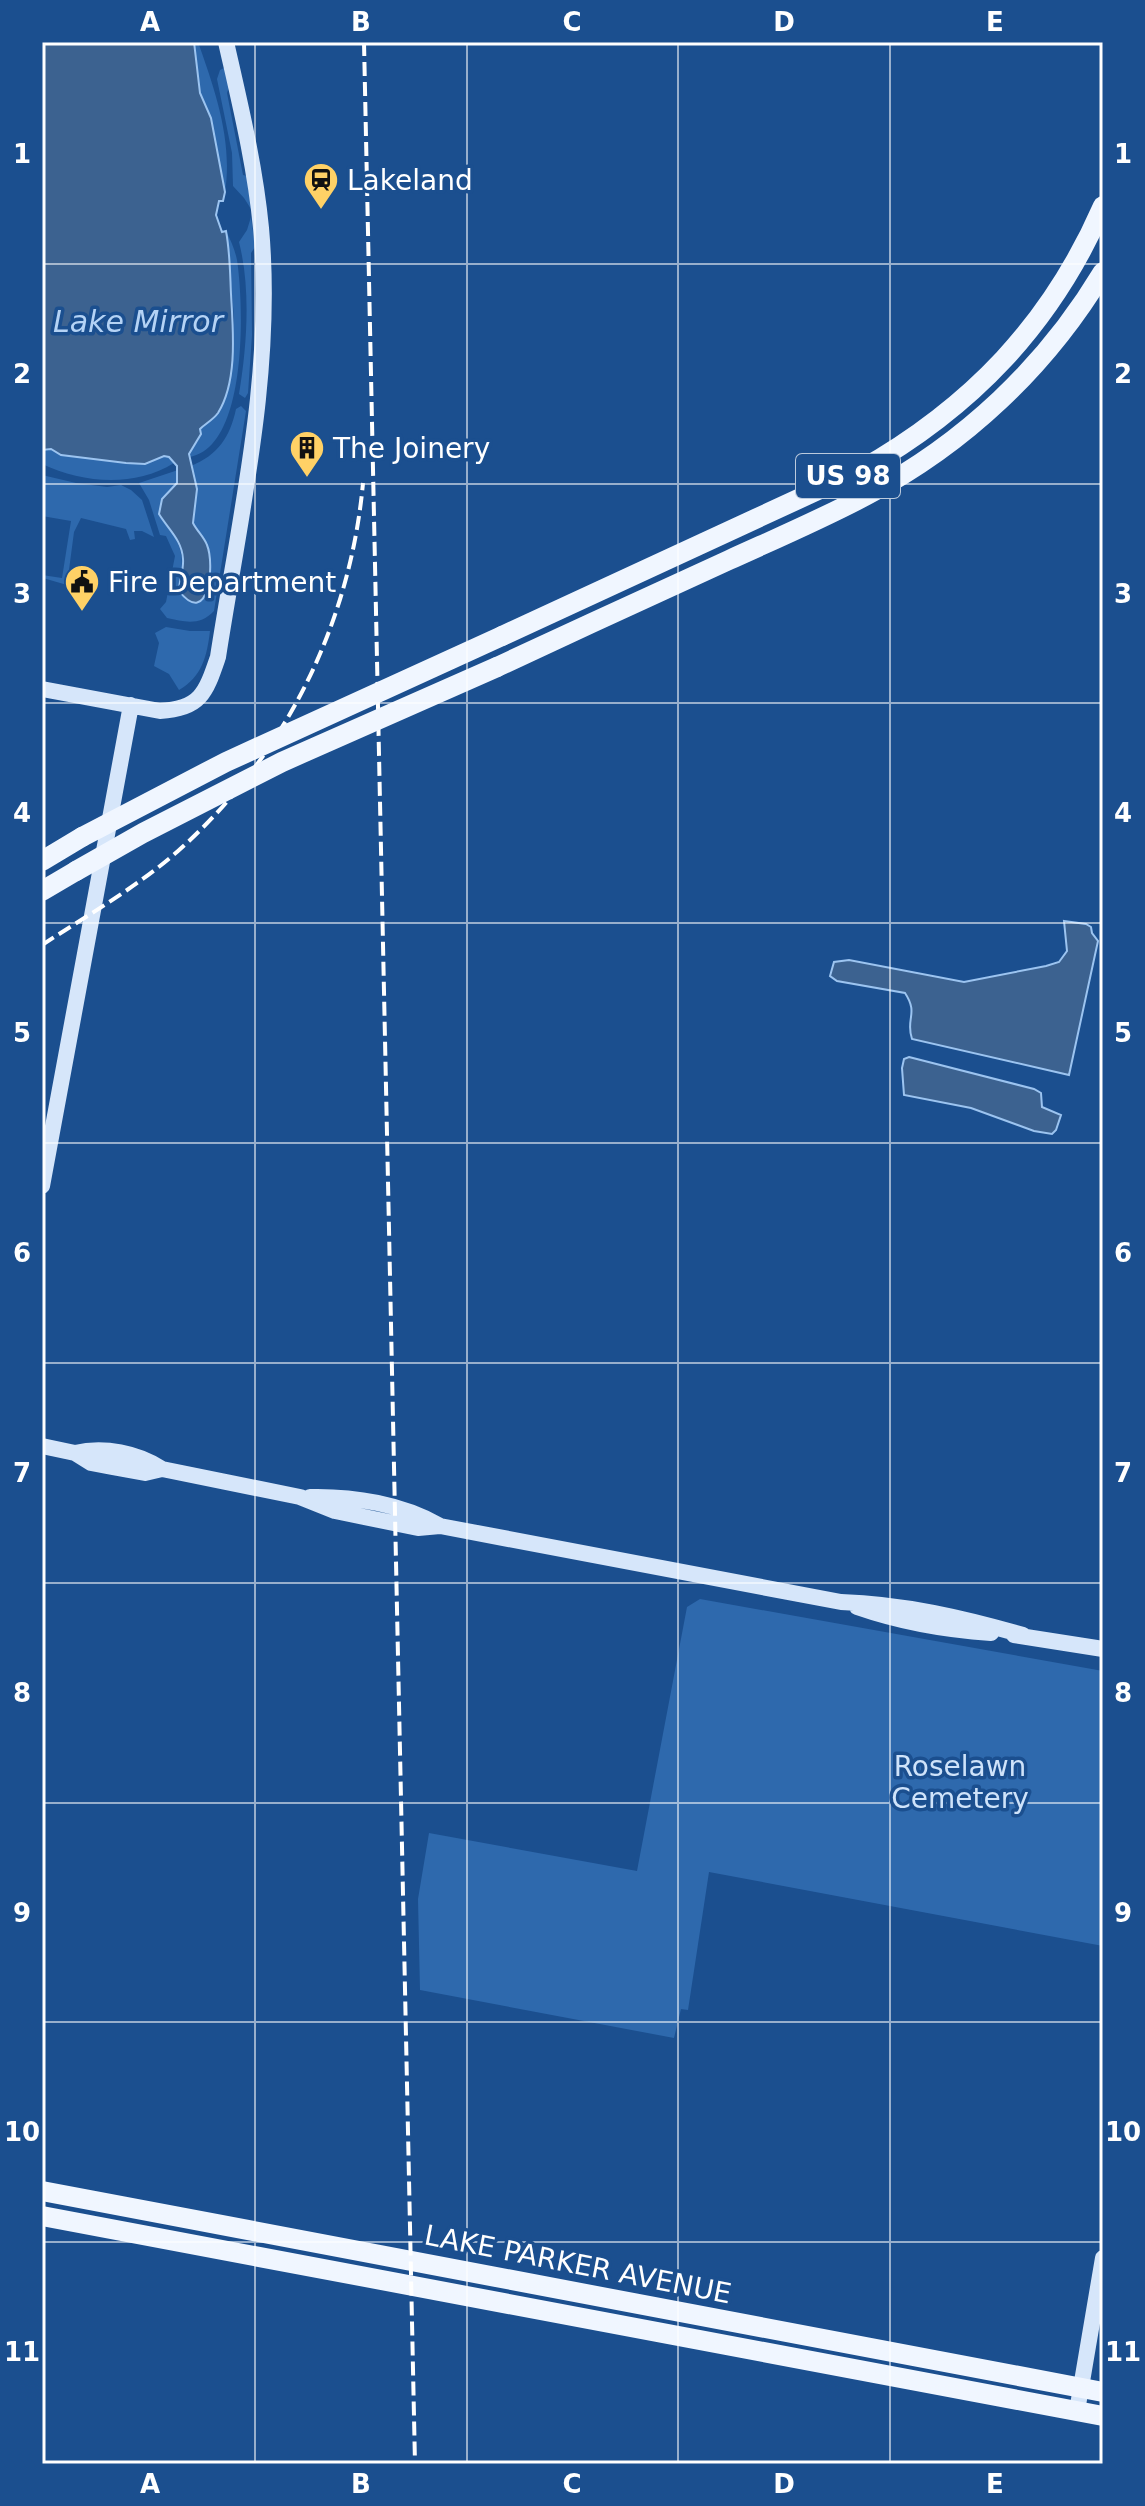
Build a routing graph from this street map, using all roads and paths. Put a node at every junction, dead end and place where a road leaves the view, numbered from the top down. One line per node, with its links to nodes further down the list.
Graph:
1 (226, 42): 5 (street)
2 (1103, 206): 6 (main road, US 98, bridge)
3 (1103, 272): 7 (main road, US 98, bridge)
4 (42, 689): 5 (street)
5 (131, 705): 8 (street)
6 (42, 861)
7 (42, 891)
8 (42, 1186)
9 (42, 1446): 10 (street)
10 (1103, 1649)
11 (42, 2191): 12 (main road, LAKE PARKER AVENUE)
12 (99, 2202): 13 (main road); 15 (main road, LAKE PARKER AVENUE)
13 (42, 2206)
14 (42, 2216): 16 (main road, LAKE PARKER AVENUE)
15 (187, 2218): 16 (main road); 18 (main road, LAKE PARKER AVENUE)
16 (95, 2226): 20 (main road, LAKE PARKER AVENUE)
17 (1103, 2258): 18 (street)
18 (1082, 2388): 19 (main road, LAKE PARKER AVENUE); 20 (street)
19 (1103, 2392)
20 (1077, 2411): 21 (main road, LAKE PARKER AVENUE)
21 (1103, 2416)

